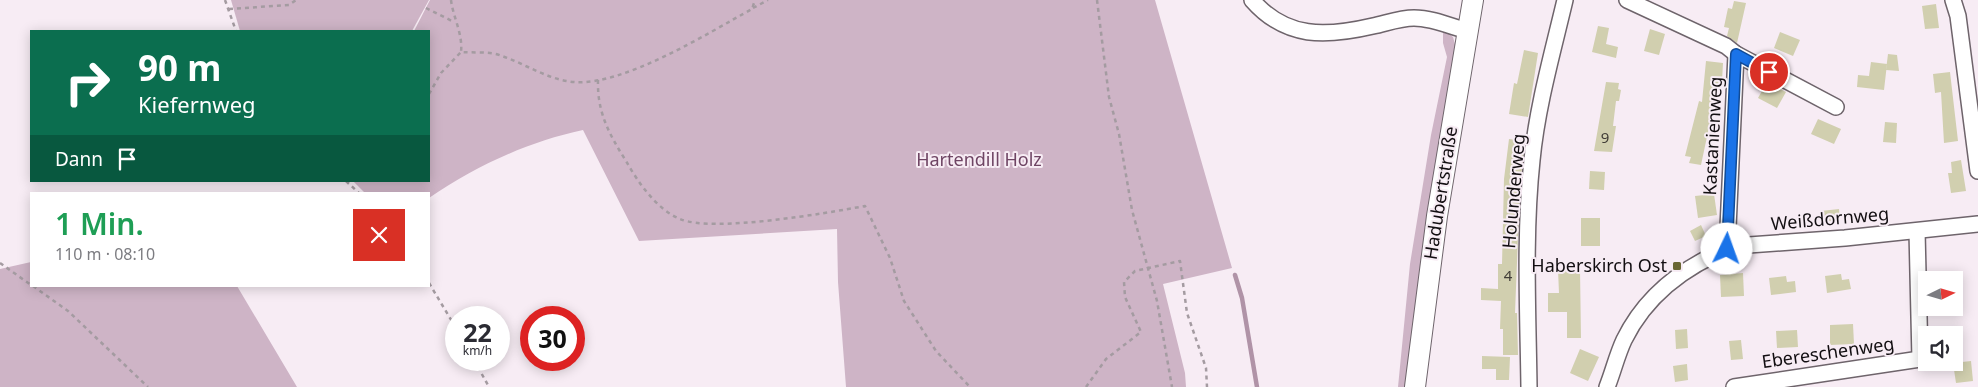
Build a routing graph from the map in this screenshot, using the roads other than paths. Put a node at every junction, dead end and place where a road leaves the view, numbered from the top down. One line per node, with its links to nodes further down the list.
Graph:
1 (1252, 0): 6 (street)
2 (1473, 0): 6 (street, Hadubertstraße)
3 (1565, 0): 14 (street, Holunderweg)
4 (1627, 0): 7 (street)
5 (1953, 0): 9 (street)
6 (1467, 31): 13 (street, Hadubertstraße)
7 (1736, 54): 8 (street); 12 (street, Kastanienweg)
8 (1836, 107)
9 (1978, 171)
10 (1978, 224): 11 (street, Weißdornweg)
11 (1917, 230): 12 (street, Weißdornweg); 16 (street, Ebereschenweg)
12 (1727, 249): 15 (street, Weißdornweg)
13 (1416, 387)
14 (1529, 387)
15 (1607, 387)
16 (1734, 387)

